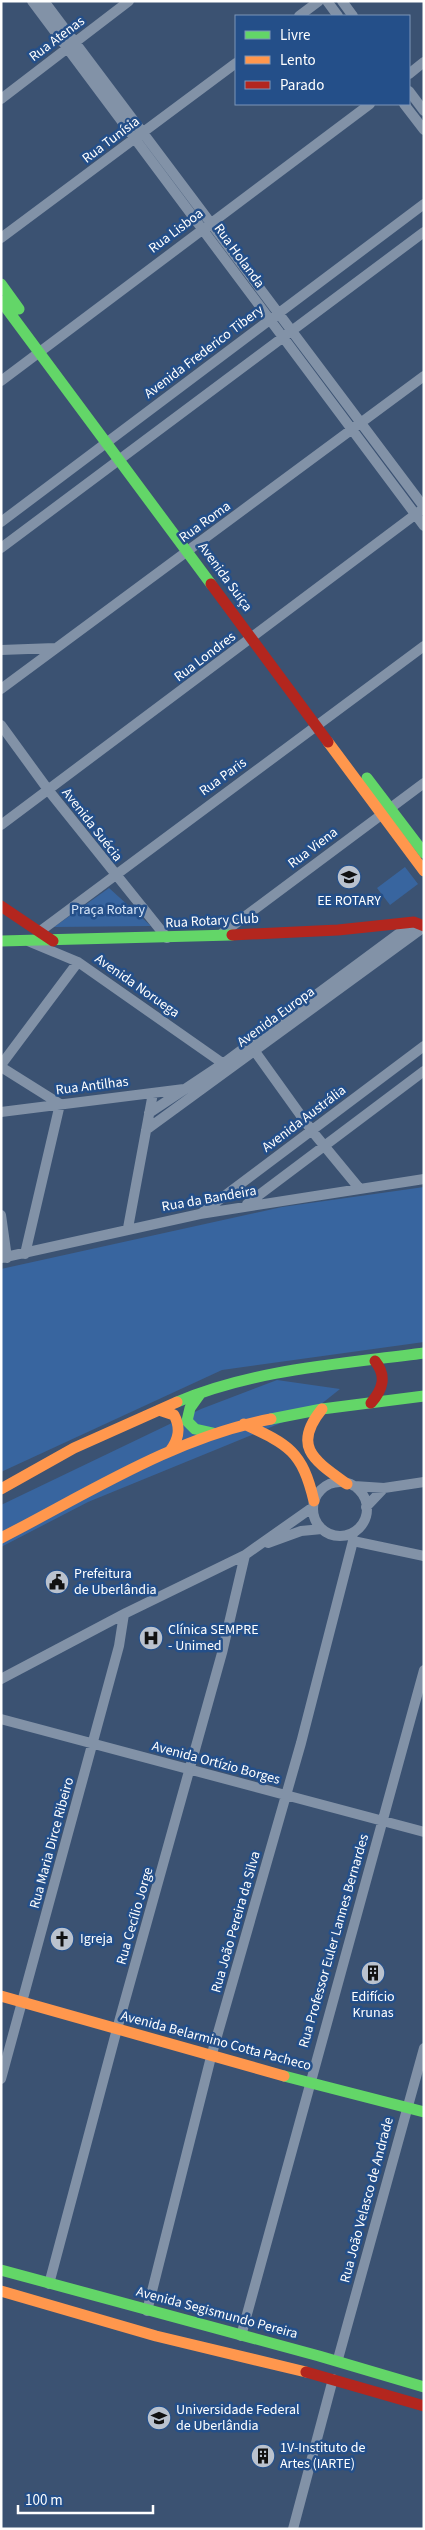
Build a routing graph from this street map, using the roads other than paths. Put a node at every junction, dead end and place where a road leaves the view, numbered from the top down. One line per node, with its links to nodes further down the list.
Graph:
1 (32, 1): 10 (street, Rua Holanda)
2 (44, 1): 10 (street, Rua Holanda)
3 (129, 1): 10 (street, Rua Atenas)
4 (319, 1): 7 (street)
5 (327, 1): 8 (street)
6 (342, 1): 9 (street)
7 (300, 15)
8 (337, 15)
9 (352, 15)
10 (71, 45): 15 (street, Rua Atenas); 20 (street, Rua Holanda)
11 (424, 62): 13 (street)
12 (235, 64): 20 (street, Rua Tunísia)
13 (410, 73)
14 (410, 92): 18 (street)
15 (1, 99)
16 (369, 105): 22 (street, Rua Lisboa)
17 (405, 105): 19 (street)
18 (424, 111)
19 (424, 130)
20 (139, 136): 22 (street, Rua Holanda); 24 (street, Rua Tunísia)
21 (424, 204): 27 (street, Avenida Frederico Tibery)
22 (206, 226): 27 (street, Rua Holanda); 29 (street, Rua Lisboa)
23 (424, 232): 28 (street)
24 (1, 238)
25 (1, 284): 29 (main road, Avenida Suiça)
26 (1, 301): 29 (main road, Avenida Suiça)
27 (274, 317): 28 (street, Rua Holanda); 34 (street, Avenida Frederico Tibery)
28 (286, 334): 32 (street, Rua Holanda); 33 (street, Rua Holanda); 35 (street)
29 (43, 349): 31 (street, Rua Lisboa); 34 (main road, Avenida Suiça)
30 (424, 376): 32 (street, Rua Roma)
31 (1, 381)
32 (361, 423): 33 (street, Rua Roma); 36 (street, Rua Holanda)
33 (352, 430): 37 (street, Rua Holanda); 41 (street, Rua Roma)
34 (110, 441): 35 (main road, Avenida Suiça); 38 (street, Avenida Frederico Tibery)
35 (122, 457): 40 (street); 41 (main road, Avenida Suiça)
36 (424, 507): 37 (street, Rua Londres)
37 (415, 515): 39 (street, Rua Holanda); 42 (street, Rua Londres)
38 (1, 522)
39 (424, 526)
40 (1, 548)
41 (191, 549): 42 (main road, Avenida Suiça); 44 (street, Rua Roma)
42 (256, 636): 47 (main road, Avenida Suiça); 50 (street, Rua Londres)
43 (424, 646): 47 (street, Rua Paris)
44 (56, 648): 45 (street); 46 (street, Rua Roma)
45 (1, 650)
46 (1, 689)
47 (320, 723): 51 (main road, Avenida Suiça); 55 (street, Rua Paris)
48 (1, 725): 50 (street, Avenida Suécia)
49 (424, 783): 51 (street, Rua Viena)
50 (48, 791): 52 (street, Rua Londres); 55 (street, Avenida Suécia)
51 (386, 811): 53 (main road, Avenida Suiça); 54 (main road, Avenida Suiça); 60 (street, Rua Viena)
52 (1, 825)
53 (424, 853)
54 (424, 872)
55 (114, 874): 59 (street, Rua Paris); 61 (street, Avenida Suécia)
56 (1, 906): 59 (main road)
57 (424, 915): 58 (main road, Avenida Europa)
58 (420, 925): 60 (main road, Rua Rotary Club); 67 (street, Avenida Europa)
59 (39, 932): 63 (main road)
60 (220, 936): 61 (main road, Rua Rotary Club)
61 (167, 938): 63 (main road, Rua Rotary Club)
62 (1, 941): 64 (main road, Rua Rotary Club)
63 (53, 941): 64 (main road, Rua Rotary Club); 65 (street)
64 (29, 942): 65 (street, Avenida Noruega)
65 (78, 962): 68 (street); 69 (street, Avenida Noruega)
66 (424, 1046): 78 (street, Avenida Austrália)
67 (252, 1048): 69 (street, Avenida Europa); 78 (street)
68 (1, 1066): 74 (street)
69 (227, 1066): 71 (street, Avenida Europa); 72 (street, Avenida Europa)
70 (424, 1071): 79 (street)
71 (207, 1086): 72 (street, Rua Antilhas); 77 (street, Avenida Europa)
72 (186, 1089): 73 (street, Rua Antilhas); 76 (street, Avenida Europa)
73 (153, 1093): 74 (street, Rua Antilhas); 76 (street)
74 (60, 1104): 75 (street, Rua Antilhas); 86 (street)
75 (1, 1112)
76 (149, 1113): 77 (street)
77 (146, 1130): 85 (street)
78 (312, 1131): 79 (street); 83 (street, Avenida Austrália)
79 (324, 1145): 81 (street); 82 (street)
80 (424, 1179): 81 (street, Rua da Bandeira)
81 (359, 1188): 82 (street, Rua da Bandeira)
82 (244, 1206): 83 (street, Rua da Bandeira)
83 (200, 1214): 85 (street, Rua da Bandeira)
84 (1, 1215): 87 (street)
85 (128, 1228): 86 (street, Rua da Bandeira)
86 (25, 1254): 87 (street, Rua da Bandeira)
87 (4, 1258)
88 (424, 1353): 89 (main road)
89 (375, 1361): 90 (main road); 92 (main road)
90 (203, 1391): 94 (main road); 96 (main road)
91 (424, 1396): 92 (main road)
92 (370, 1403): 93 (main road)
93 (322, 1409): 95 (main road); 99 (main road)
94 (159, 1410): 97 (main road); 100 (main road)
95 (244, 1424): 96 (main road); 103 (main road)
96 (213, 1433): 97 (main road)
97 (170, 1451): 107 (main road)
98 (424, 1482): 101 (street)
99 (350, 1485): 101 (street); 103 (street); 104 (street)
100 (6, 1487): 102 (main road)
101 (384, 1488): 104 (street)
102 (1, 1494)
103 (313, 1504): 105 (street); 108 (street)
104 (366, 1507): 106 (street)
105 (322, 1529): 106 (street); 108 (street)
106 (352, 1537): 110 (street); 117 (street, Rua João Pereira da Silva)
107 (1, 1538)
108 (255, 1548): 109 (street)
109 (244, 1555): 111 (street); 116 (street, Rua Cecílio Jorge)
110 (424, 1556)
111 (124, 1614): 113 (street); 115 (street, Rua Maria Dirce Ribeiro)
112 (424, 1670): 118 (street, Rua Professor Euler Lannes Bernardes)
113 (1, 1679)
114 (1, 1719): 115 (street, Avenida Ortízio Borges)
115 (93, 1744): 116 (street, Avenida Ortízio Borges); 121 (street, Rua Maria Dirce Ribeiro)
116 (190, 1770): 117 (street, Avenida Ortízio Borges); 122 (street, Rua Cecílio Jorge)
117 (287, 1796): 118 (street, Avenida Ortízio Borges); 124 (street, Rua João Pereira da Silva)
118 (382, 1821): 119 (street, Avenida Ortízio Borges); 126 (street, Rua Professor Euler Lannes Bernardes)
119 (424, 1832)
120 (1, 1996): 121 (main road, Avenida Belarmino Cotta Pacheco)
121 (22, 2002): 122 (main road, Avenida Belarmino Cotta Pacheco); 125 (street, Rua Maria Dirce Ribeiro)
122 (116, 2029): 124 (main road, Avenida Belarmino Cotta Pacheco); 130 (street, Rua Cecílio Jorge)
123 (424, 2048): 127 (street, Rua João Velasco de Andrade)
124 (211, 2057): 126 (main road, Avenida Belarmino Cotta Pacheco); 132 (street, Rua João Pereira da Silva)
125 (1, 2079)
126 (309, 2082): 127 (main road, Avenida Belarmino Cotta Pacheco); 133 (street, Rua Professor Euler Lannes Bernardes)
127 (407, 2108): 128 (main road, Avenida Belarmino Cotta Pacheco); 134 (street, Rua João Velasco de Andrade)
128 (424, 2112)
129 (1, 2270): 130 (main road, Avenida Segismundo Pereira)
130 (49, 2284): 132 (main road, Avenida Segismundo Pereira)
131 (1, 2291): 136 (main road)
132 (147, 2310): 133 (main road, Avenida Segismundo Pereira)
133 (241, 2336): 134 (main road, Avenida Segismundo Pereira)
134 (338, 2359): 135 (main road, Avenida Segismundo Pereira)
135 (368, 2369): 137 (main road, Avenida Segismundo Pereira); 138 (main road)
136 (333, 2379): 138 (main road); 140 (street)
137 (424, 2387)
138 (362, 2388): 139 (main road)
139 (424, 2406)
140 (293, 2529)

